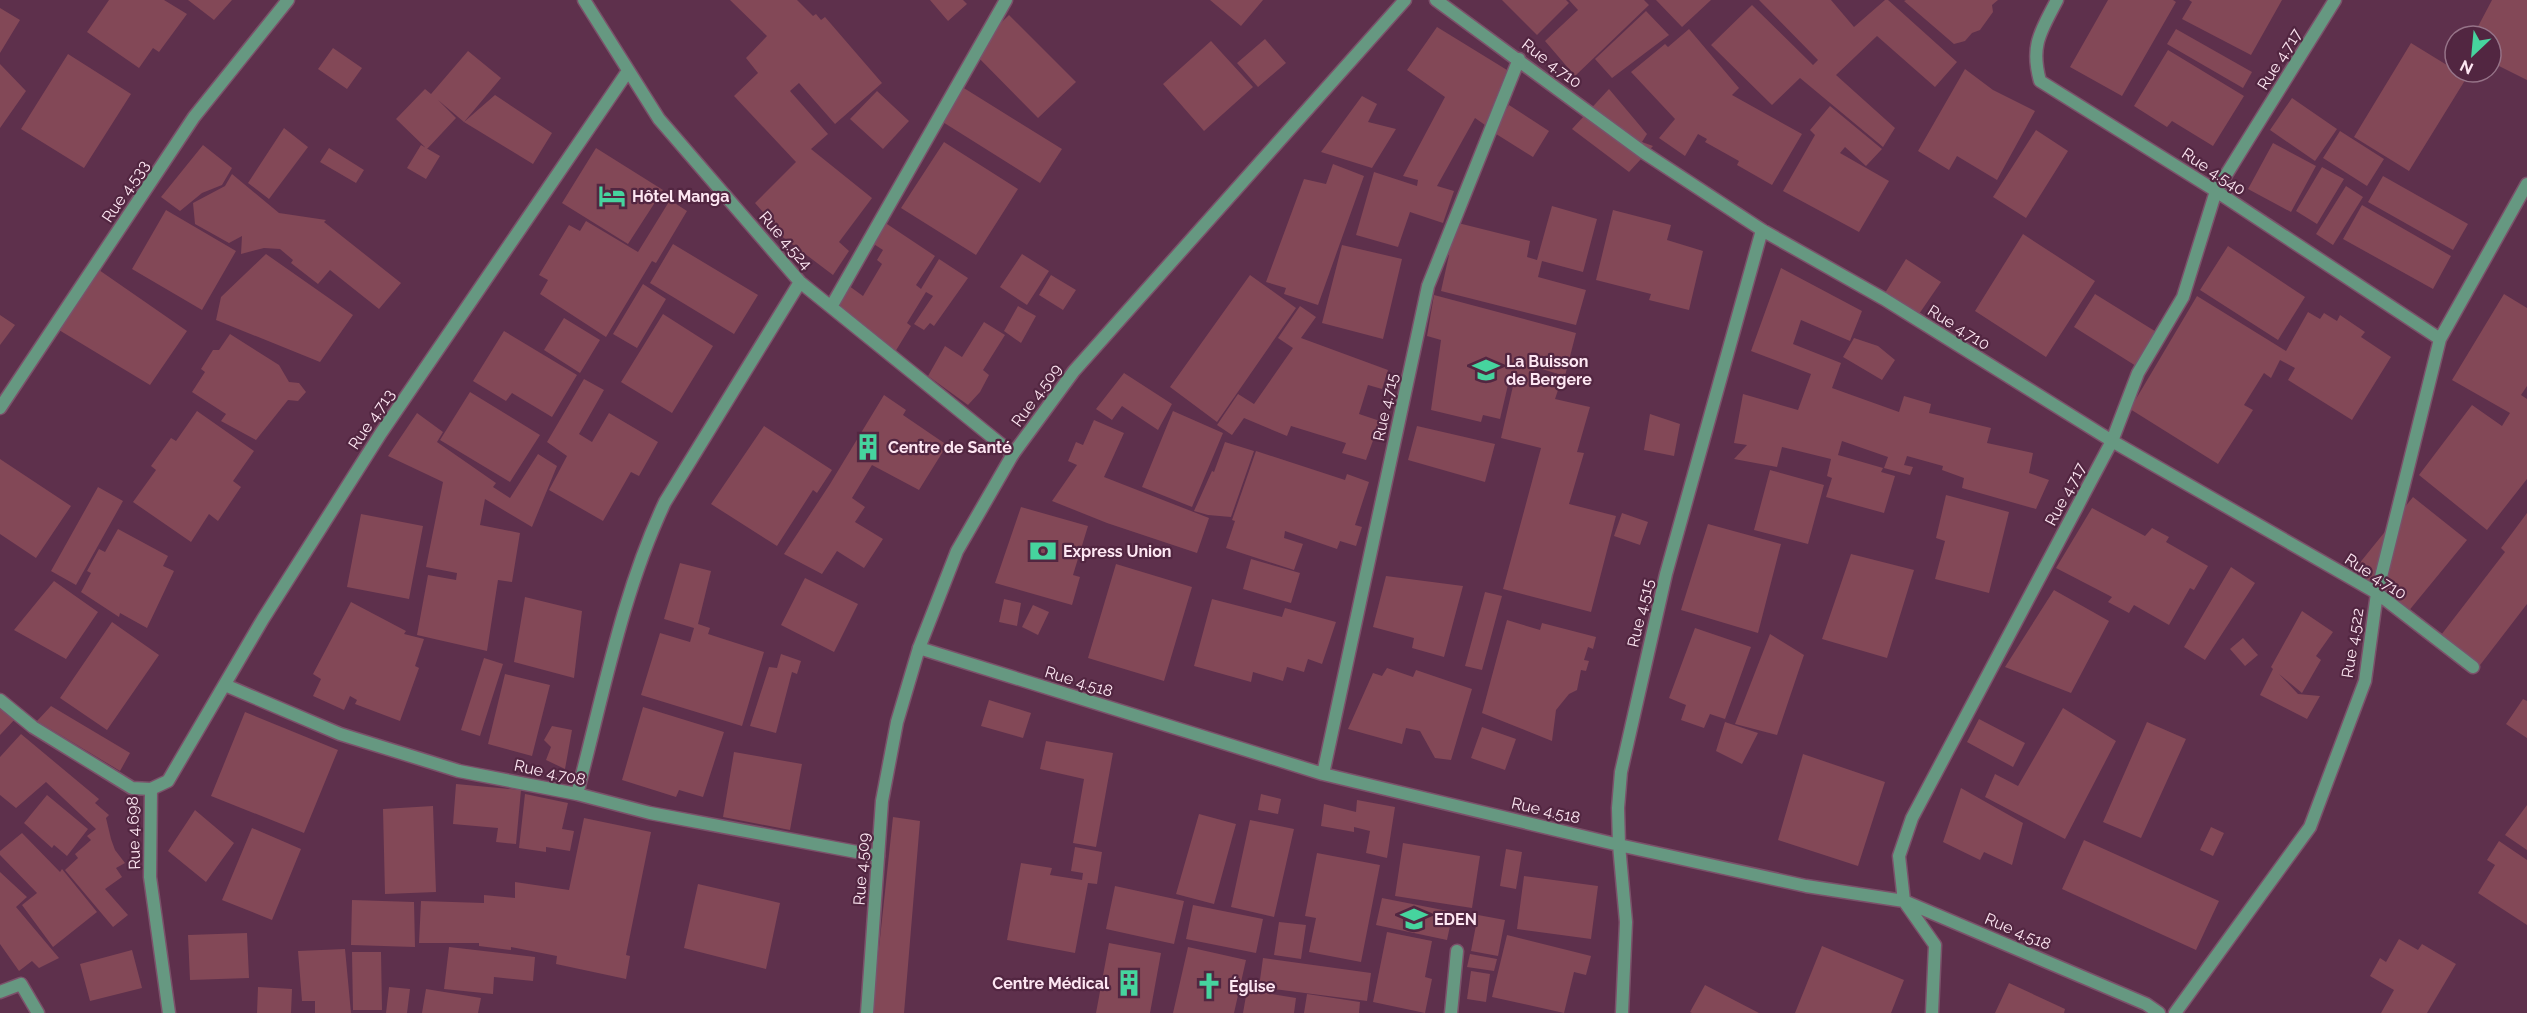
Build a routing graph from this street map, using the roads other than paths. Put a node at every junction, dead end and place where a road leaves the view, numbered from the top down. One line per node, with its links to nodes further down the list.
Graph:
1 (288, 0): 18 (street, Rue 4.533)
2 (584, 0): 9 (street, Rue 4.524)
3 (1006, 0): 16 (street)
4 (1405, 0): 20 (street, Rue 4.509)
5 (1436, 0): 8 (street, Rue 4.710)
6 (2057, 0): 11 (street, Rue 4.540)
7 (2335, 0): 11 (street, Rue 4.717)
8 (1519, 59): 14 (street, Rue 4.710); 26 (street, Rue 4.715)
9 (628, 71): 15 (street, Rue 4.524); 24 (street, Rue 4.713)
10 (2527, 184): 12 (street, Rue 4.522)
11 (2216, 191): 17 (street, Rue 4.540); 19 (street, Rue 4.717)
12 (2517, 202): 13 (street); 17 (street, Rue 4.522)
13 (2527, 211)
14 (1762, 230): 19 (street, Rue 4.710); 29 (street, Rue 4.515)
15 (800, 282): 16 (street, Rue 4.524); 28 (street)
16 (831, 307): 20 (street, Rue 4.524)
17 (2440, 339): 21 (street, Rue 4.522)
18 (0, 408)
19 (2112, 441): 21 (street, Rue 4.710); 31 (street, Rue 4.717)
20 (1013, 454): 22 (street, Rue 4.509)
21 (2377, 593): 23 (street, Rue 4.710); 41 (street, Rue 4.522)
22 (919, 648): 26 (street, Rue 4.518); 30 (street, Rue 4.509)
23 (2473, 667)
24 (225, 685): 27 (street, Rue 4.713); 28 (street, Rue 4.708)
25 (0, 700): 27 (street, Rue 4.698)
26 (1323, 774): 29 (street, Rue 4.518)
27 (151, 789): 35 (street, Rue 4.698)
28 (577, 794): 30 (street, Rue 4.708)
29 (1619, 845): 31 (street, Rue 4.518); 38 (street, Rue 4.515)
30 (878, 856): 36 (street, Rue 4.509)
31 (1904, 901): 39 (street, Rue 4.717); 40 (street, Rue 4.518)
32 (1457, 951): 37 (street)
33 (0, 992): 34 (street)
34 (38, 1013)
35 (169, 1013)
36 (867, 1013)
37 (1451, 1013)
38 (1622, 1013)
39 (1932, 1013)
40 (2159, 1013)
41 (2175, 1013)

